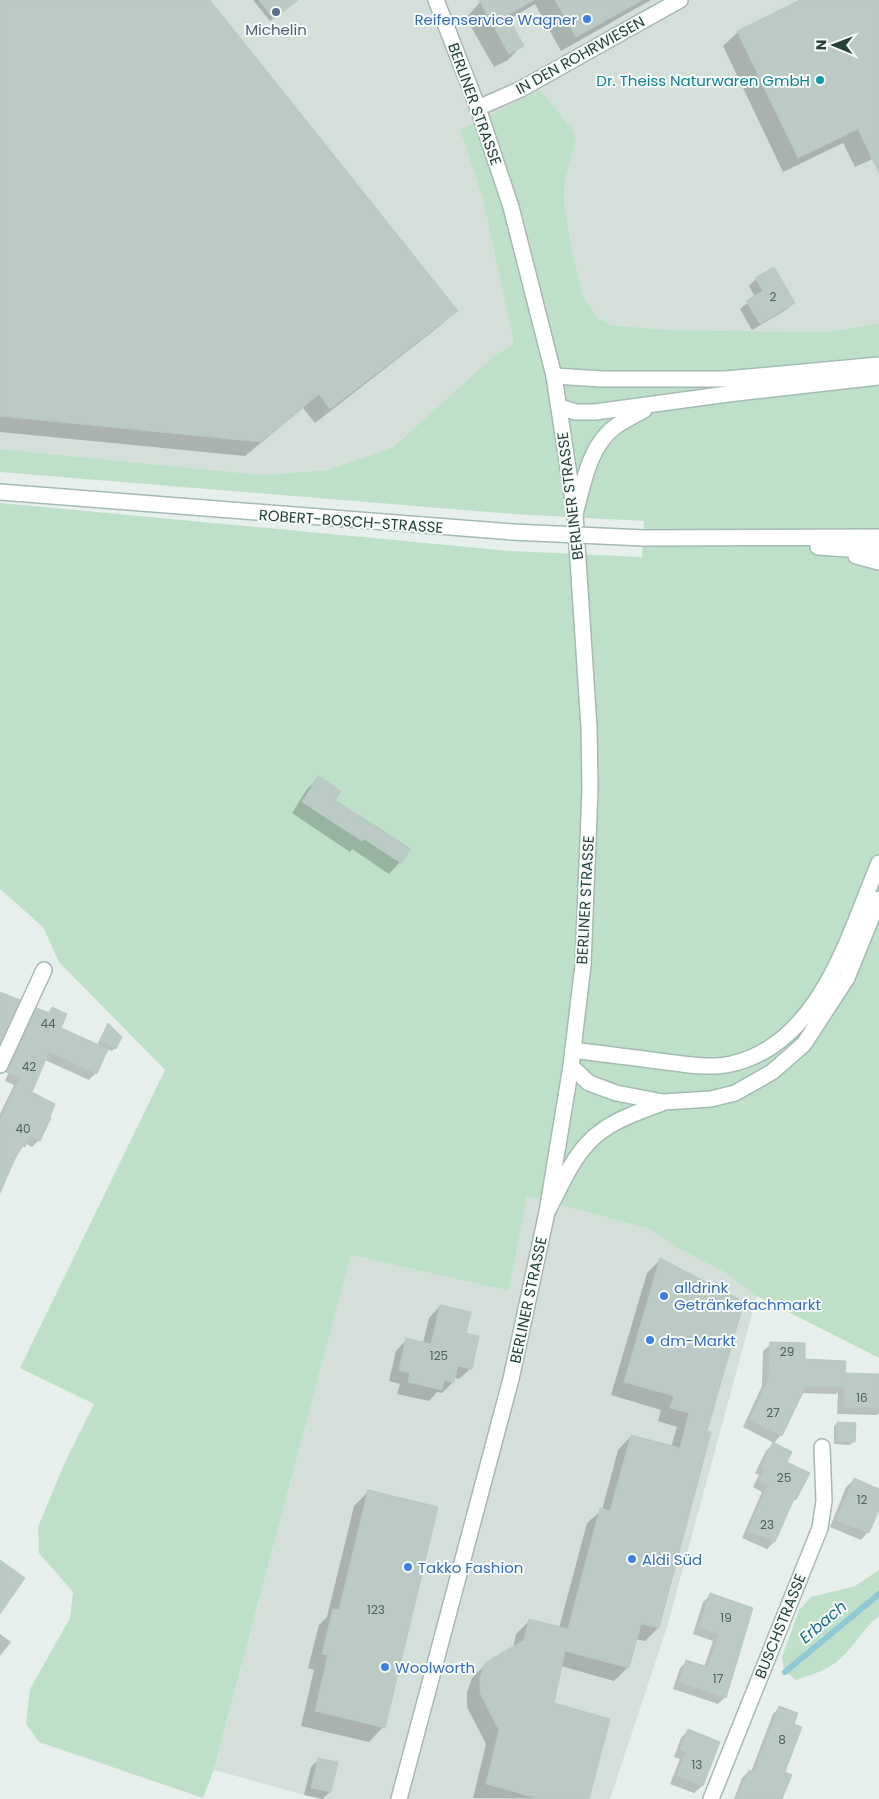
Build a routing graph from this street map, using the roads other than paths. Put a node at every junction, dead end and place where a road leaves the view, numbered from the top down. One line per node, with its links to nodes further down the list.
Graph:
1 (436, 0): 3 (main road, BERLINER STRASSE)
2 (680, 0): 3 (main road, IN DEN ROHRWIESEN)
3 (478, 108): 5 (main road, BERLINER STRASSE)
4 (879, 364): 5 (main road)
5 (554, 376): 8 (main road, BERLINER STRASSE)
6 (879, 377): 7 (main road)
7 (650, 406): 8 (main road); 10 (main road)
8 (559, 408): 10 (main road, BERLINER STRASSE)
9 (0, 492): 11 (main road, ROBERT-BOSCH-STRASSE, bridge)
10 (575, 514): 18 (main road, BERLINER STRASSE)
11 (702, 539): 12 (main road, ROBERT-BOSCH-STRASSE); 13 (main road, ROBERT-BOSCH-STRASSE)
12 (879, 541): 13 (main road, ROBERT-BOSCH-STRASSE)
13 (783, 545): 14 (main road)
14 (879, 562)
15 (879, 863): 18 (main road)
16 (879, 899): 21 (main road)
17 (44, 970): 19 (main road)
18 (573, 1050): 20 (main road, BERLINER STRASSE)
19 (0, 1065)
20 (572, 1066): 21 (main road); 22 (main road, BERLINER STRASSE)
21 (663, 1102): 22 (main road)
22 (547, 1212): 24 (main road, BERLINER STRASSE)
23 (822, 1447): 25 (main road, BUSCHSTRASSE)
24 (399, 1799)
25 (711, 1799)

